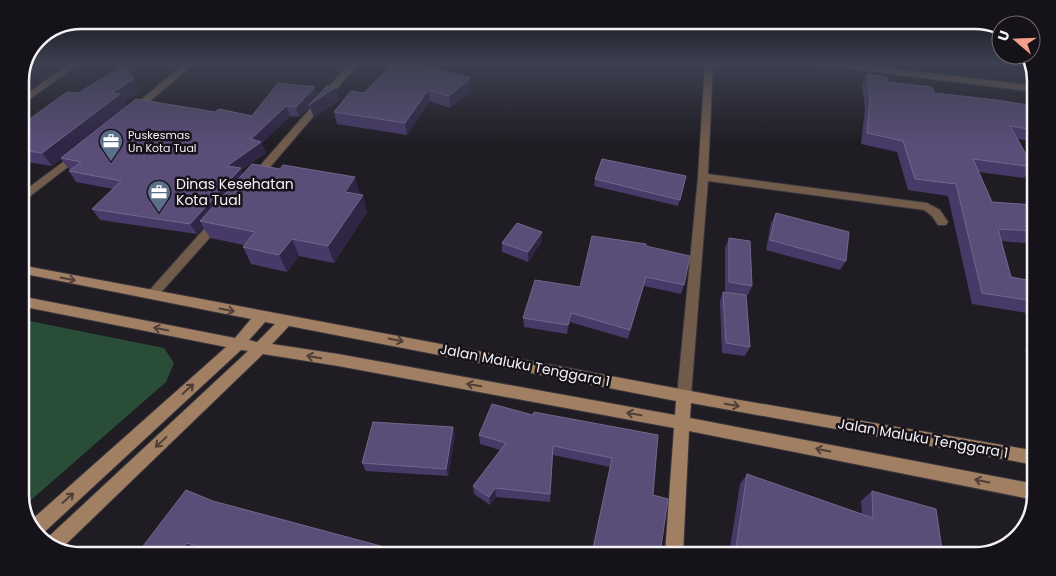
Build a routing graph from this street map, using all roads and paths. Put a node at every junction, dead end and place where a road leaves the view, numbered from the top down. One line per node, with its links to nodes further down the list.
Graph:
1 (158, 90): 4 (street)
2 (331, 90): 7 (street)
3 (708, 90): 6 (street)
4 (121, 120)
5 (90, 145): 8 (street)
6 (703, 177): 10 (street); 18 (street)
7 (250, 183)
8 (29, 193)
9 (224, 213): 12 (street)
10 (942, 222)
11 (29, 271): 12 (main road, Jalan Maluku Tenggara 1, one-way to 12)
12 (152, 296): 14 (main road, Jalan Maluku Tenggara 1, one-way to 14)
13 (29, 303): 16 (main road, Jalan Maluku Tenggara 1, one-way to 13)
14 (261, 317): 15 (main road, Jalan Maluku Tenggara 1); 16 (main road)
15 (286, 321): 17 (main road); 18 (main road, Jalan Maluku Tenggara 1, one-way to 18)
16 (238, 344): 17 (main road, Jalan Maluku Tenggara 1); 22 (main road, one-way to 16)
17 (260, 348): 19 (main road, Jalan Maluku Tenggara 1, one-way to 17); 23 (main road, one-way to 23)
18 (684, 396): 19 (main road); 20 (main road, Jalan Maluku Tenggara 1, one-way to 20)
19 (682, 423): 21 (main road, Jalan Maluku Tenggara 1, one-way to 19); 24 (main road)
20 (1027, 456)
21 (1027, 490)
22 (38, 525)
23 (56, 541)
24 (674, 547)

